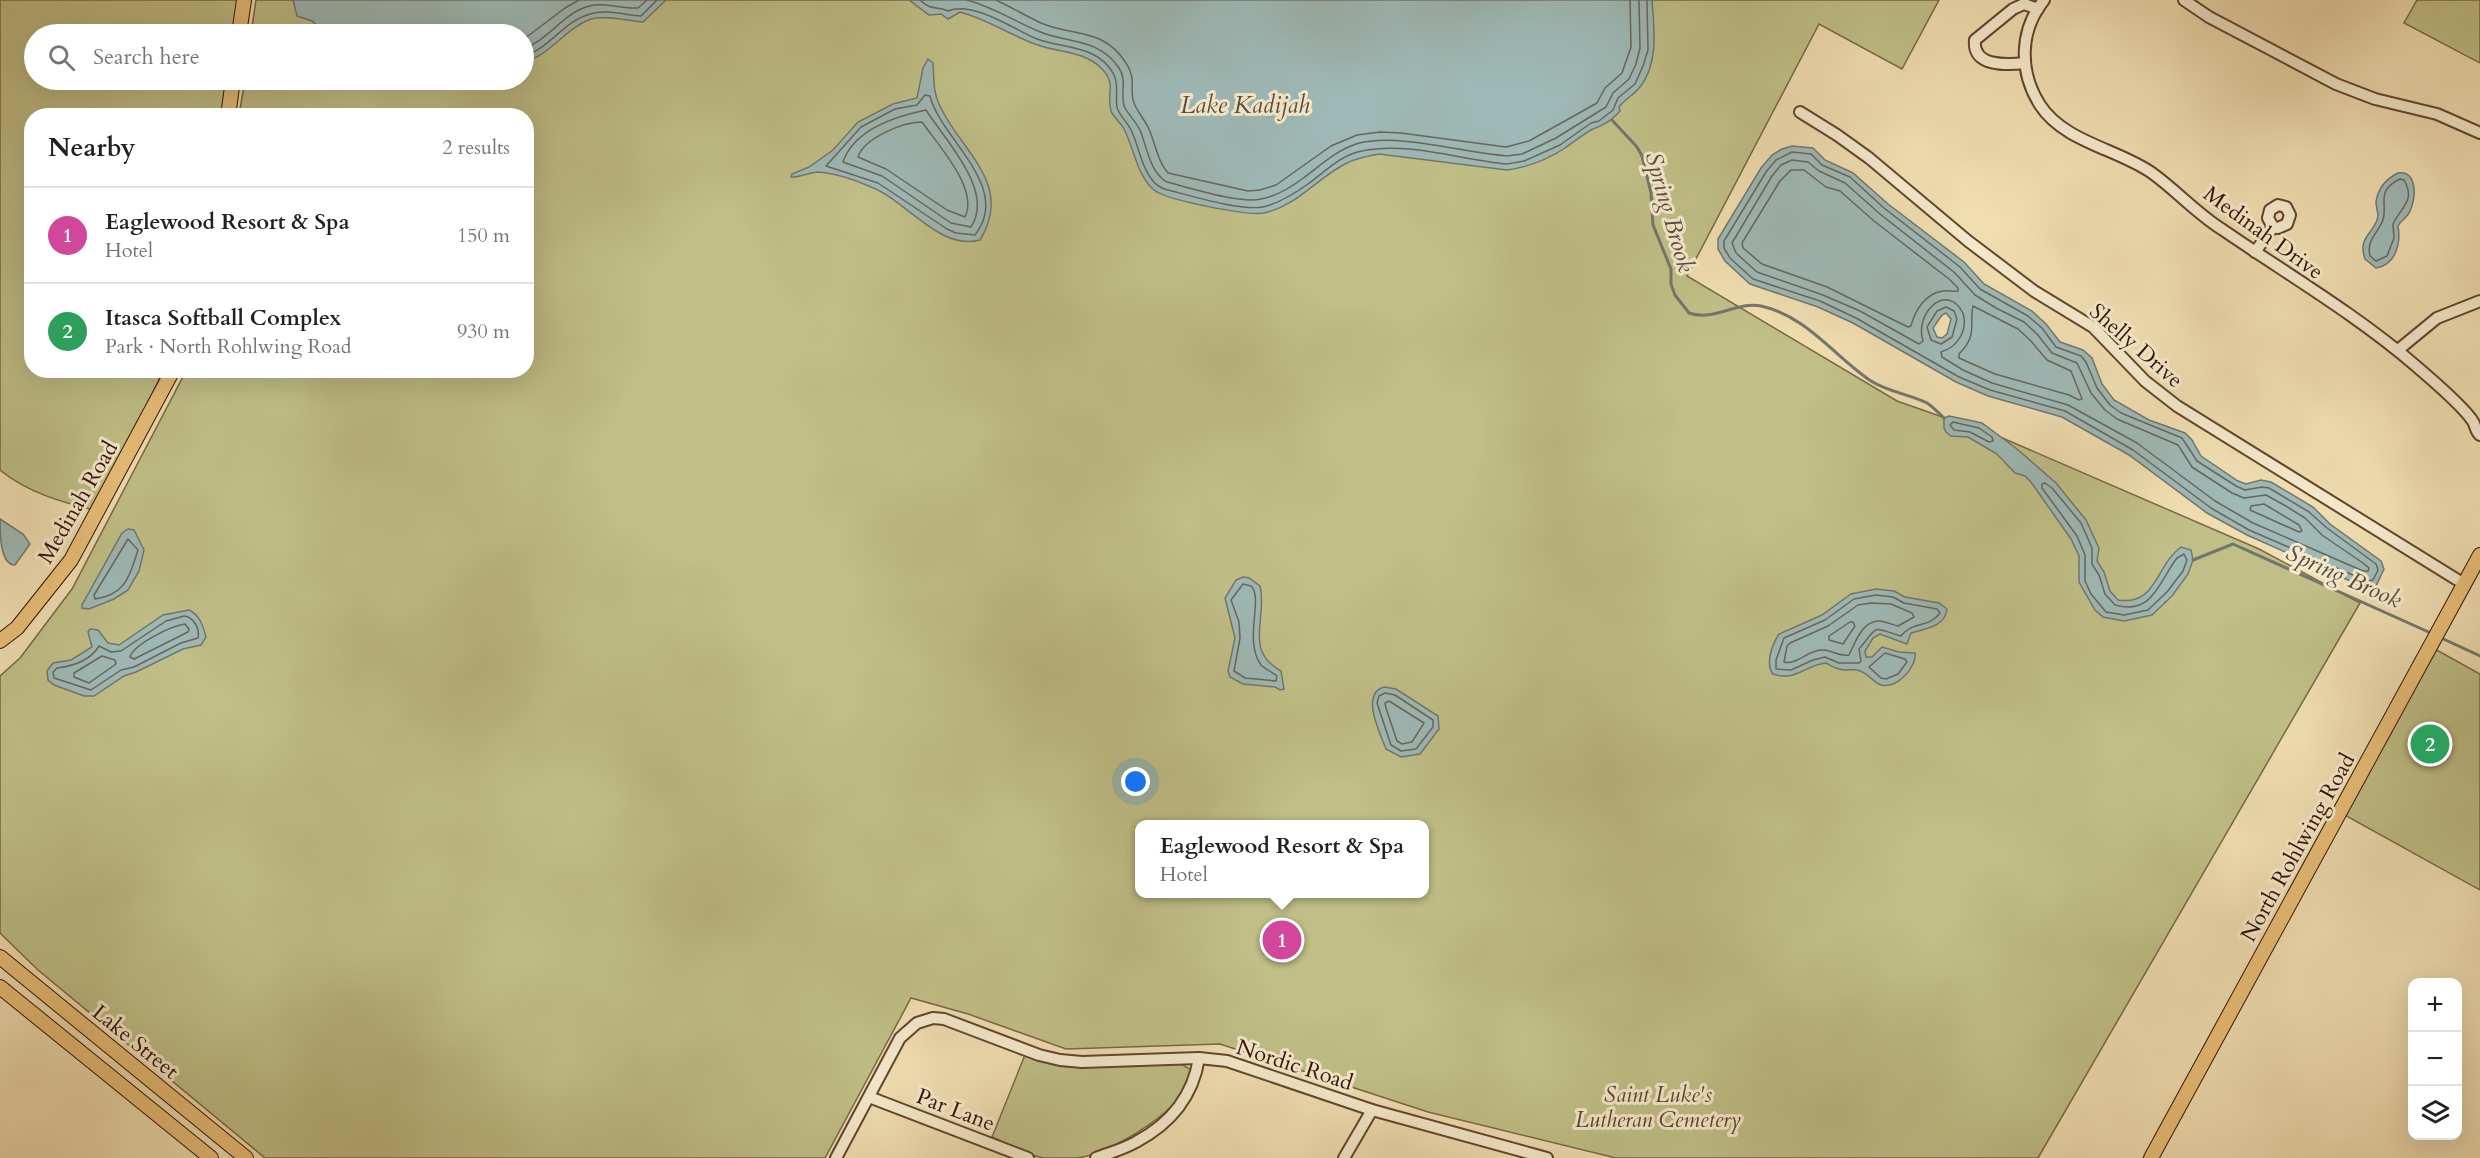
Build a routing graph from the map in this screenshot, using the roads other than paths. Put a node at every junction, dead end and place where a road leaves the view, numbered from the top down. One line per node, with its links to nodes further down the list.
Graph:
1 (244, 0): 4 (main road)
2 (2184, 0): 9 (street)
3 (2041, 4): 5 (street, Medinah Drive); 5 (street)
4 (240, 24)
5 (2025, 63): 11 (street, Medinah Drive)
6 (232, 90): 7 (main road)
7 (229, 108)
8 (1800, 112): 18 (street, Shelly Drive)
9 (2480, 134)
10 (2273, 227): 11 (street)
11 (2256, 252): 13 (street, Medinah Drive)
12 (2480, 301): 13 (street)
13 (2398, 350): 15 (street, Medinah Drive)
14 (169, 378): 19 (main road, Medinah Road)
15 (2476, 422): 16 (street, Medinah Drive)
16 (2480, 435)
17 (2480, 555): 18 (main road, North Rohlwing Road)
18 (2464, 584): 32 (main road, North Rohlwing Road)
19 (0, 641)
20 (0, 957): 26 (main road, Lake Street)
21 (0, 987): 25 (main road, Lake Street)
22 (1198, 1058): 23 (street, Nordic Road); 24 (street, Nordic Road); 29 (street)
23 (869, 1097): 27 (street); 28 (street, Par Lane)
24 (1372, 1110): 30 (street); 31 (street, Nordic Road)
25 (211, 1158)
26 (246, 1158)
27 (836, 1158)
28 (1028, 1158)
29 (1096, 1158)
30 (1344, 1158)
31 (1547, 1158)
32 (2151, 1158)

